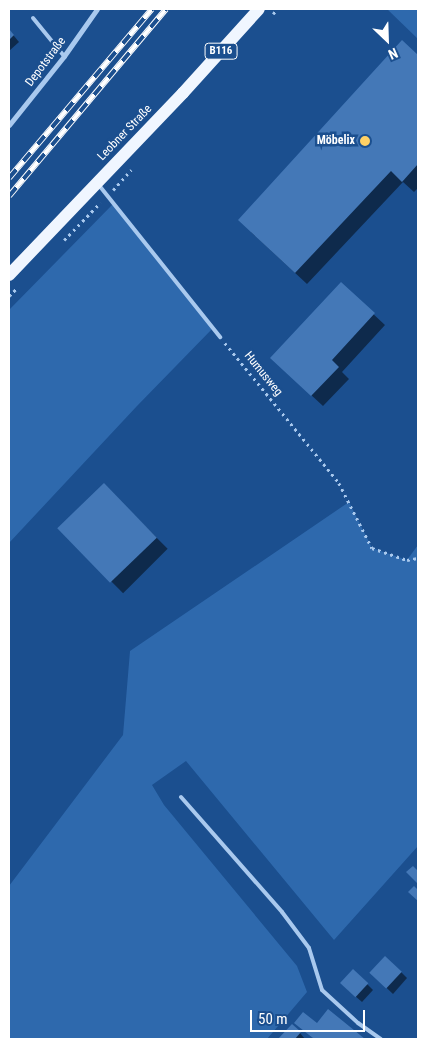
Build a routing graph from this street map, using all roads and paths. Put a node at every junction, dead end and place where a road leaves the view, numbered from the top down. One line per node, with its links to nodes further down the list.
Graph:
1 (97, 9): 4 (street, Depotstraße)
2 (260, 9): 6 (main road, Leobner Straße / B116)
3 (33, 18): 4 (lane)
4 (64, 56): 5 (street, Depotstraße)
5 (9, 126)
6 (97, 183): 7 (main road, Leobner Straße / B116); 8 (lane)
7 (9, 275)
8 (220, 336): 9 (path, Humusweg)
9 (418, 558)
10 (181, 797): 11 (lane)
11 (381, 1039)

